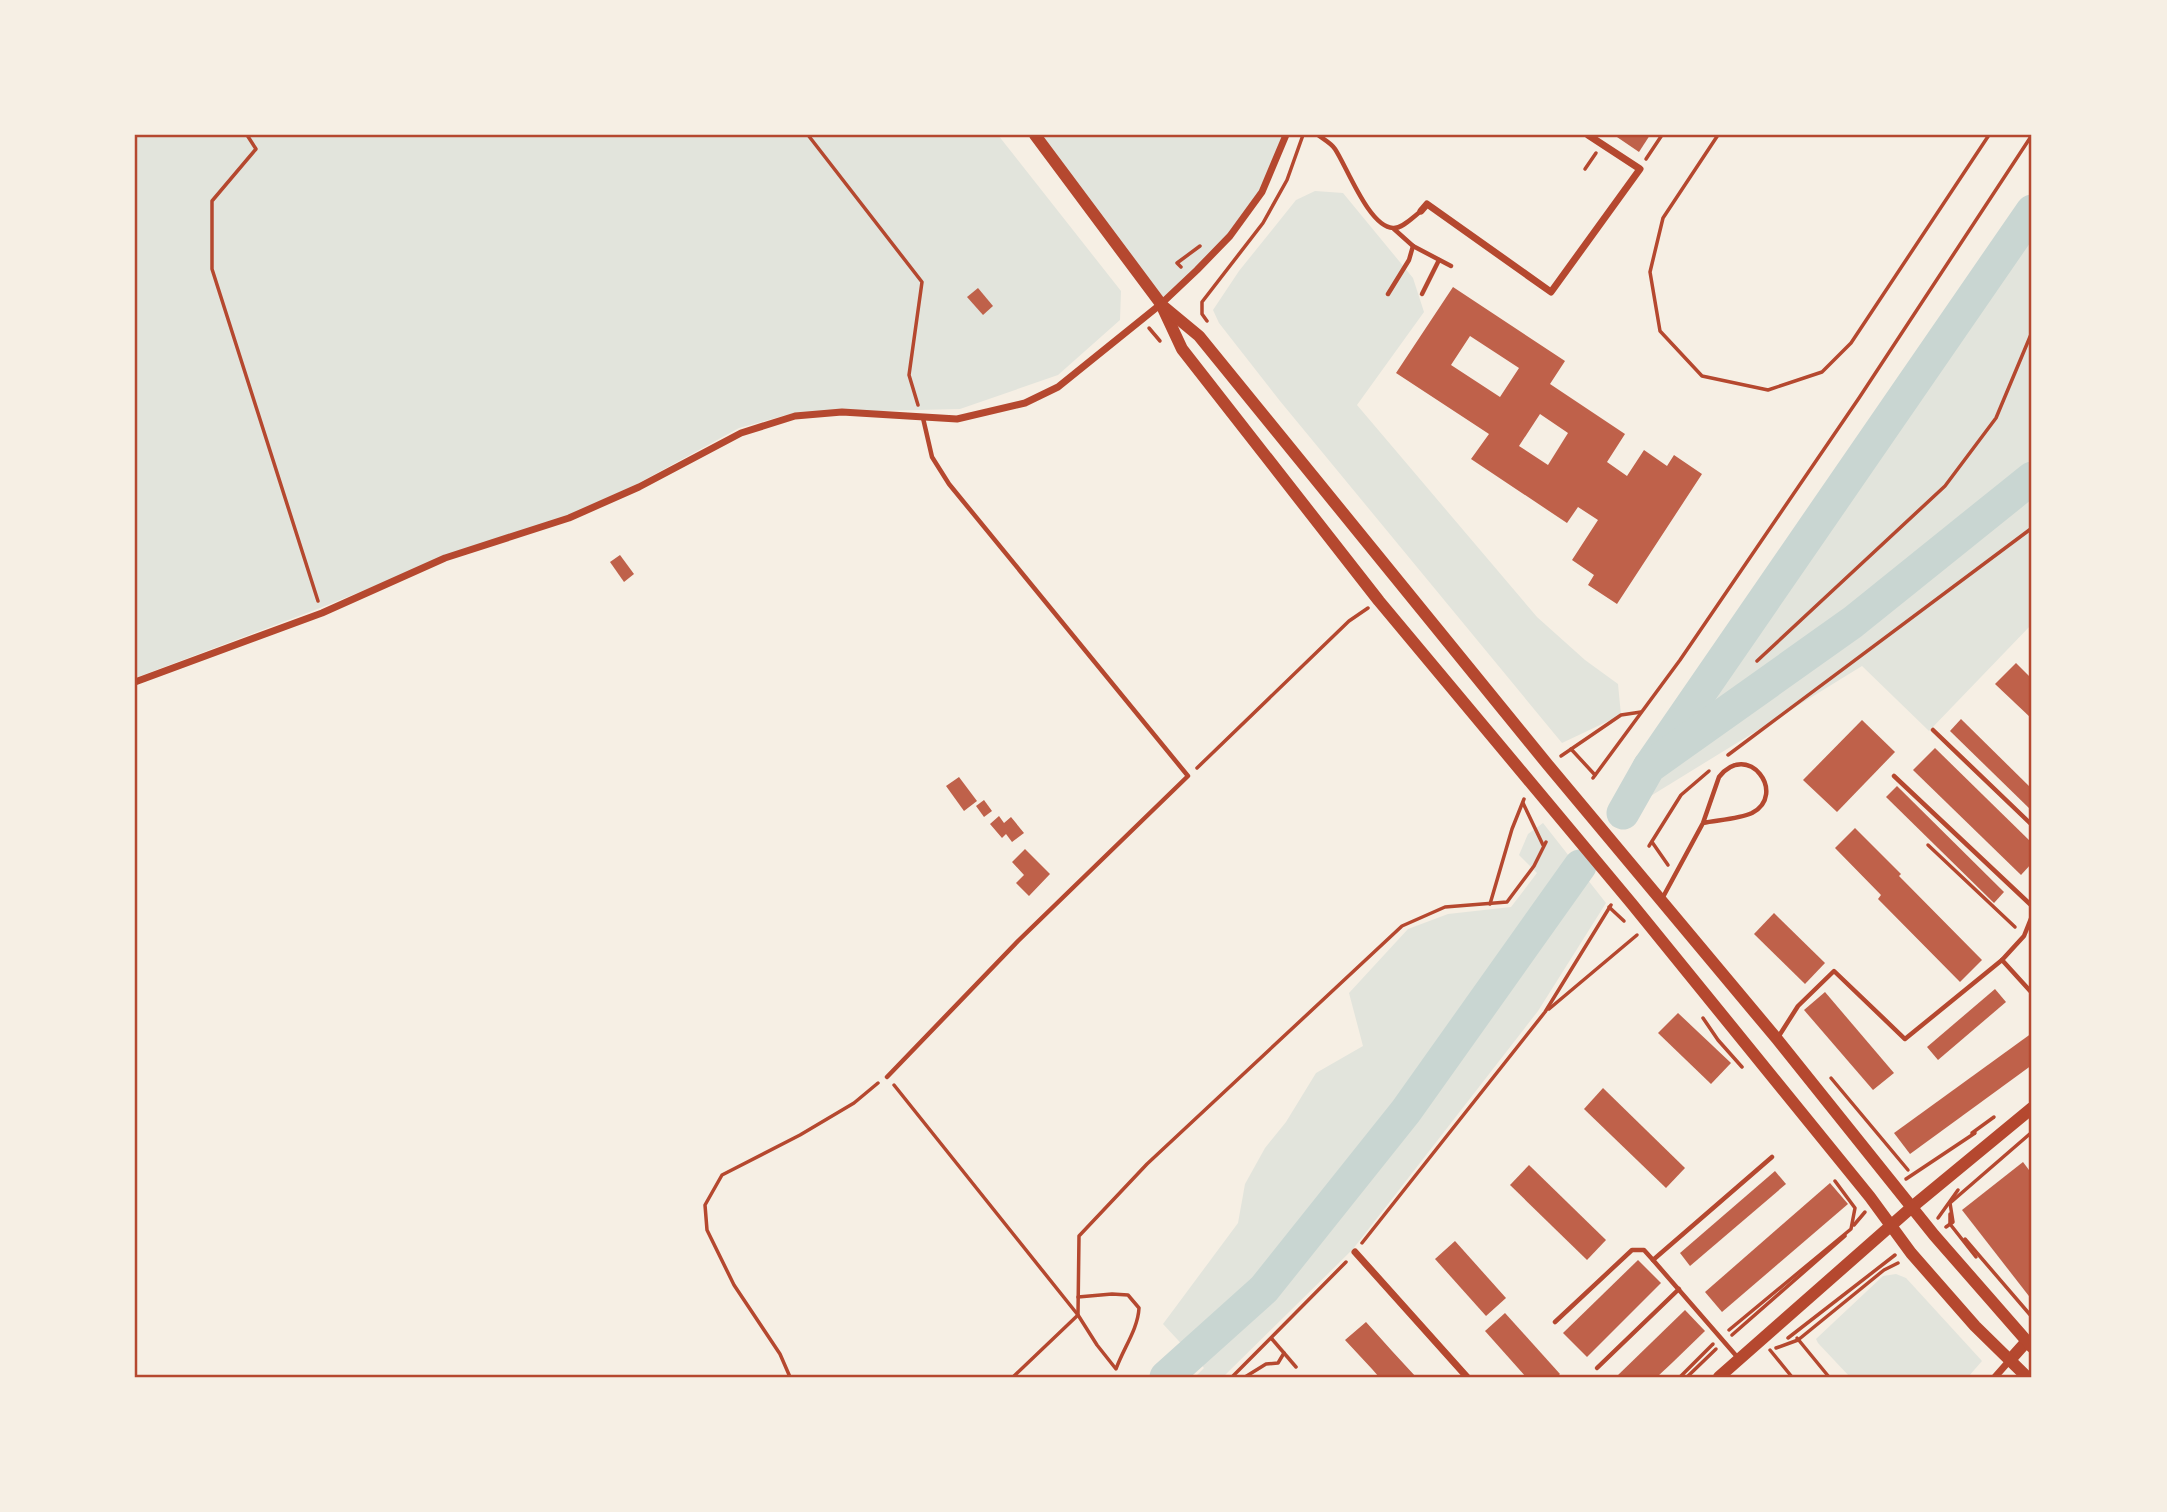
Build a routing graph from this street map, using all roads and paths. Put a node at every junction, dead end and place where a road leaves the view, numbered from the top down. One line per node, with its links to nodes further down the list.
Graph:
1 (247, 135): 30 (path)
2 (808, 135): 27 (path)
3 (1035, 135): 24 (main road)
4 (1286, 135): 24 (street)
5 (1303, 135): 25 (path)
6 (1318, 135): 16 (lane)
7 (1588, 135): 12 (street)
8 (1662, 135): 14 (path)
9 (1718, 135): 10 (path)
10 (1989, 135)
11 (2032, 135): 33 (path)
12 (1602, 144): 13 (path); 14 (street)
13 (1585, 169)
14 (1640, 169): 15 (street)
15 (1421, 211): 16 (lane)
16 (1394, 229): 18 (lane)
17 (1203, 244): 20 (path)
18 (1413, 246): 19 (lane); 23 (lane)
19 (1439, 260): 21 (lane); 22 (lane)
20 (1177, 263)
21 (1451, 266)
22 (1422, 293)
23 (1388, 295)
24 (1161, 304): 27 (street); 29 (main road); 38 (main road)
25 (1210, 326)
26 (2032, 332): 31 (path)
27 (922, 417): 30 (street); 41 (lane)
28 (2032, 528): 37 (path)
29 (1379, 600): 41 (path); 43 (main road)
30 (322, 612): 32 (street)
31 (1757, 661)
32 (135, 682)
33 (1640, 712): 35 (path); 35 (path)
34 (1933, 730): 46 (lane)
35 (1571, 749): 36 (path)
36 (1560, 756): 38 (path); 39 (path)
37 (1723, 759)
38 (1548, 765): 49 (main road)
39 (1569, 766)
40 (1713, 768): 48 (path)
41 (1188, 776): 60 (lane)
42 (1894, 776): 52 (lane)
43 (1531, 783): 44 (path); 69 (main road)
44 (1523, 803): 50 (path); 50 (path)
45 (1703, 823): 45 (lane); 48 (lane)
46 (2032, 825)
47 (1928, 845): 55 (path)
48 (1675, 875): 49 (lane)
49 (1662, 900): 59 (main road)
50 (1490, 904): 75 (path)
51 (1611, 905): 58 (path)
52 (2032, 906)
53 (2032, 916): 55 (lane)
54 (1643, 930): 58 (path)
55 (2024, 936): 56 (lane)
56 (2002, 960): 57 (lane); 59 (lane)
57 (2032, 993)
58 (1545, 1012): 71 (path)
59 (1777, 1039): 66 (main road)
60 (887, 1077): 76 (path); 92 (path)
61 (2032, 1108): 66 (main road)
62 (1999, 1113): 65 (path)
63 (2032, 1132): 68 (path)
64 (1772, 1157): 73 (lane)
65 (1908, 1170)
66 (1912, 1207): 69 (main road); 70 (main road)
67 (1855, 1208): 82 (path)
68 (1951, 1223): 70 (path); 77 (path); 80 (path)
69 (1891, 1226): 72 (main road); 79 (main road)
70 (1934, 1235): 84 (main road)
71 (1355, 1252): 81 (path); 96 (street)
72 (1911, 1253): 83 (path); 89 (main road)
73 (1653, 1260): 74 (lane); 78 (lane)
74 (1679, 1289): 82 (lane); 91 (lane)
75 (1079, 1297): 76 (path); 76 (path)
76 (1078, 1315): 93 (path)
77 (2032, 1317)
78 (1555, 1322)
79 (1782, 1322): 83 (path); 85 (main road)
80 (2032, 1326)
81 (1272, 1339): 86 (path); 94 (path)
82 (1722, 1339): 88 (lane); 97 (path); 98 (path)
83 (1798, 1340): 85 (path); 101 (path)
84 (2031, 1341): 89 (main road)
85 (1767, 1345): 87 (path); 88 (main road); 100 (path)
86 (1284, 1353): 90 (path); 95 (path)
87 (1760, 1359)
88 (1740, 1360): 99 (main road)
89 (2010, 1360): 102 (street); 103 (main road)
90 (1296, 1367)
91 (1597, 1368)
92 (790, 1377)
93 (1013, 1377)
94 (1232, 1377)
95 (1245, 1377)
96 (1467, 1377)
97 (1680, 1377)
98 (1687, 1377)
99 (1719, 1377)
100 (1792, 1377)
101 (1829, 1377)
102 (1995, 1377)
103 (2027, 1377)

